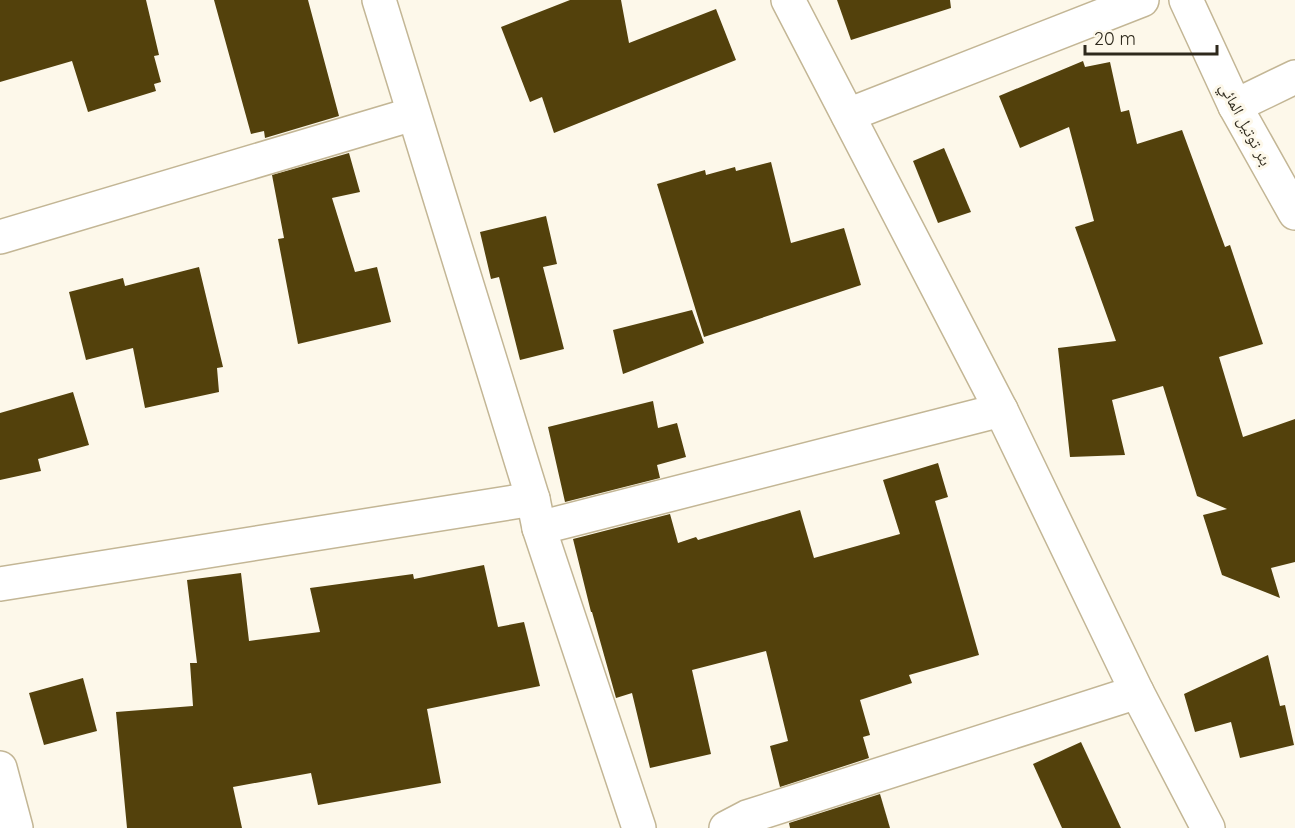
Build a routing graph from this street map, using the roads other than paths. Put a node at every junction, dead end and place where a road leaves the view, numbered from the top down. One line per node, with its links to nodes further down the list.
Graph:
1 (379, 0): 7 (street)
2 (788, 0): 8 (street)
3 (1142, 0): 8 (street)
4 (1186, 0): 6 (street, بئر توتيل المائي)
5 (1295, 77): 6 (street)
6 (1235, 106): 9 (street, بئر توتيل المائي)
7 (413, 114): 10 (street); 12 (street)
8 (848, 115): 11 (street)
9 (1295, 213)
10 (0, 237)
11 (1001, 410): 12 (street); 14 (street)
12 (536, 513): 13 (street); 18 (street)
13 (0, 585)
14 (1137, 692): 16 (street); 19 (street)
15 (0, 768): 17 (street)
16 (741, 824)
17 (16, 828)
18 (639, 828)
19 (1208, 828)

